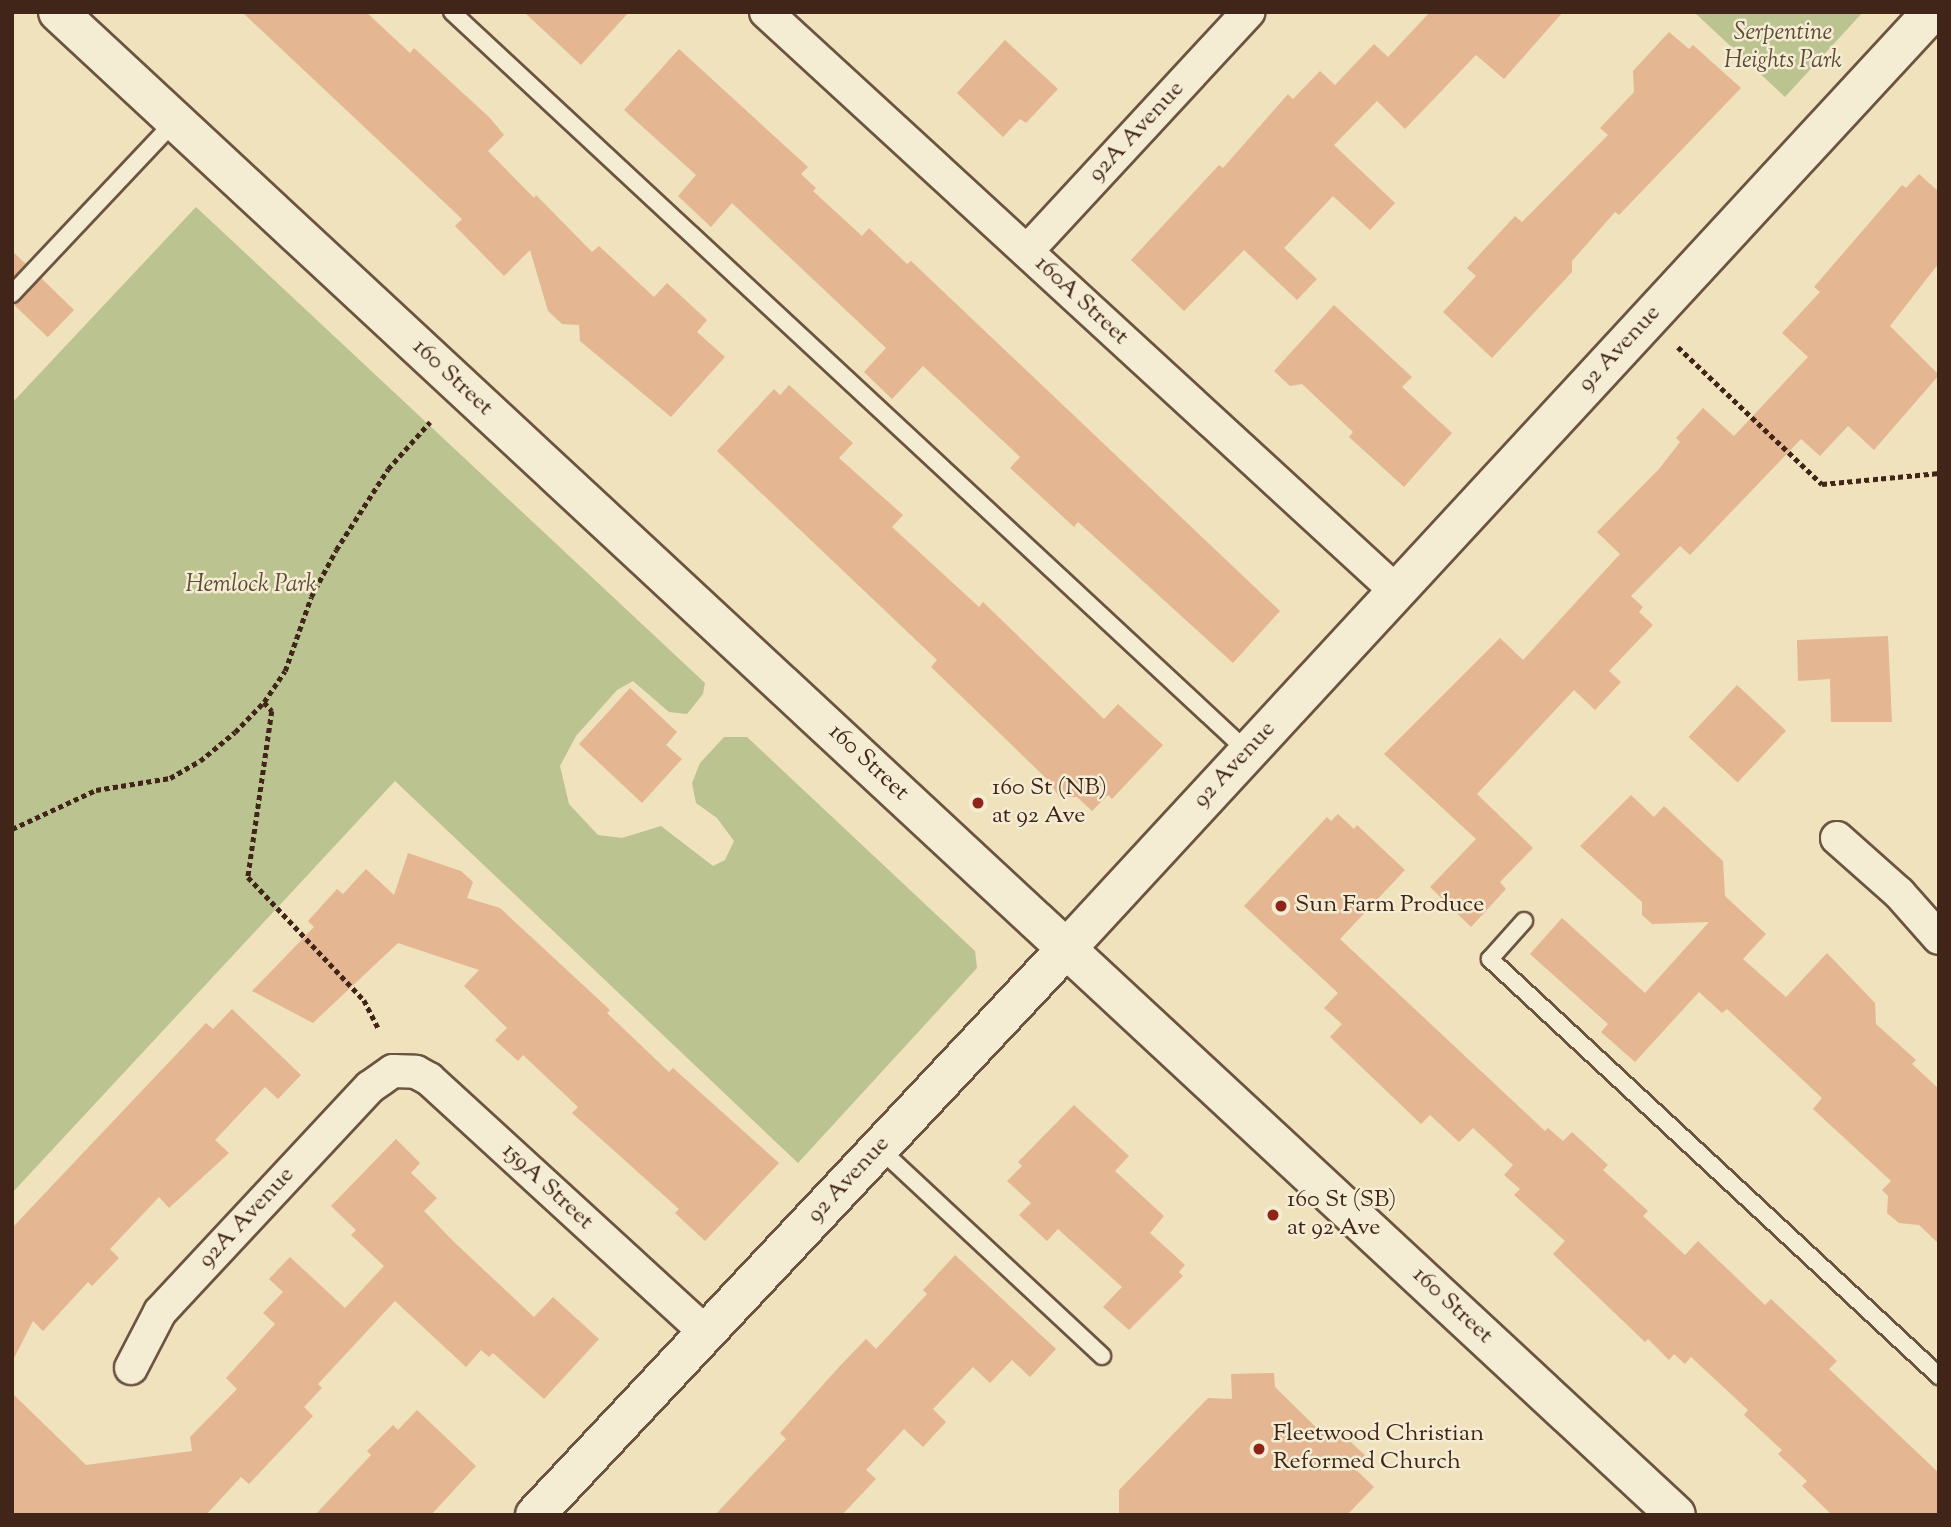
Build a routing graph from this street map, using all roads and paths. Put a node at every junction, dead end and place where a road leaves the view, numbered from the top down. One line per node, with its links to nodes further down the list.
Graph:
1 (58, 12): 6 (main road, 160 Street)
2 (452, 12): 14 (lane)
3 (766, 12): 7 (street, 160A Street)
4 (1248, 12): 7 (street, 92A Avenue)
5 (1931, 12): 12 (main road, 92 Avenue)
6 (175, 121): 8 (lane); 19 (main road, 160 Street)
7 (1027, 251): 12 (street, 160A Street)
8 (12, 294)
9 (1678, 347): 11 (path)
10 (430, 422): 13 (path)
11 (1939, 473)
12 (1396, 591): 14 (main road, 92 Avenue)
13 (264, 702): 15 (path); 20 (path)
14 (1248, 752): 19 (main road, 92 Avenue)
15 (12, 830)
16 (1837, 838): 18 (street)
17 (1524, 921): 26 (lane)
18 (1939, 938)
19 (1067, 948): 22 (main road, 92 Avenue); 28 (main road, 160 Street)
20 (379, 1029)
21 (378, 1079): 23 (street, 159A Street); 25 (street, 92A Avenue)
22 (879, 1149): 23 (main road, 92 Avenue); 24 (lane)
23 (705, 1332): 27 (main road, 92 Avenue)
24 (1101, 1356)
25 (131, 1368)
26 (1939, 1376)
27 (535, 1515)
28 (1676, 1515)

